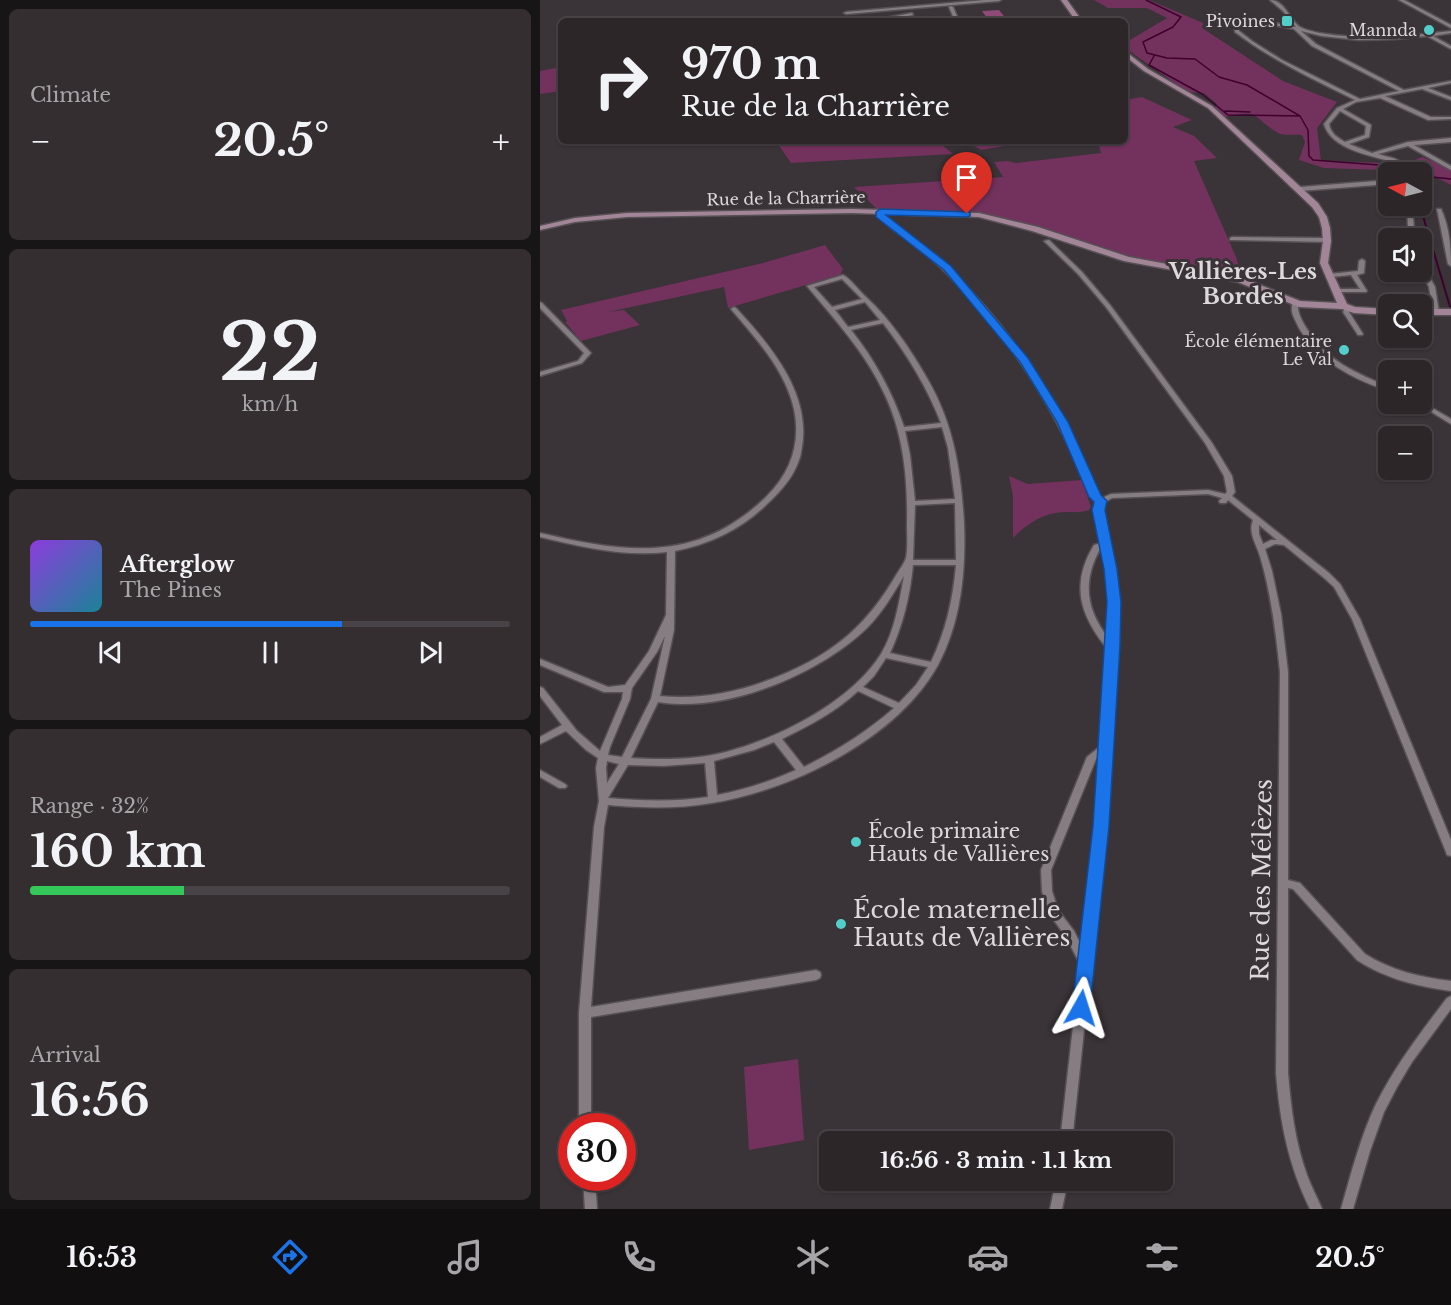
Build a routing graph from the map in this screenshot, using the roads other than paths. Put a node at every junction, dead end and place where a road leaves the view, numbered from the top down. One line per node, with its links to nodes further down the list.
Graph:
1 (999, 0): 7 (street)
2 (1064, 0): 15 (main road)
3 (1272, 0): 8 (street)
4 (1401, 0): 18 (street)
5 (1286, 2): 8 (street)
6 (951, 7): 14 (street)
7 (871, 9): 9 (street); 12 (street)
8 (1284, 10): 17 (street)
9 (846, 13)
10 (912, 14): 13 (street)
11 (1215, 14): 16 (street)
12 (876, 18)
13 (889, 18)
14 (956, 18)
15 (1077, 18)
16 (1236, 23): 17 (street); 29 (street)
17 (1299, 29): 20 (street); 26 (street)
18 (1451, 29): 19 (street)
19 (1438, 34): 20 (street); 21 (street)
20 (1427, 35): 22 (street)
21 (1451, 41)
22 (1451, 48)
23 (1128, 55): 39 (main road)
24 (1451, 82): 25 (street)
25 (1423, 87): 26 (street); 28 (street)
26 (1403, 91): 27 (street)
27 (1380, 96): 29 (street); 31 (street)
28 (1451, 99)
29 (1359, 100): 30 (street)
30 (1339, 109): 33 (street); 33 (street)
31 (1451, 118)
32 (1451, 140): 34 (street)
33 (1344, 144): 35 (street)
34 (1408, 144): 35 (street); 37 (street)
35 (1373, 154): 36 (street)
36 (1397, 162)
37 (1451, 168)
38 (1378, 183): 39 (street)
39 (1300, 189): 45 (main road)
40 (1439, 210): 47 (street)
41 (880, 212): 42 (main road, Rue de la Charrière); 43 (main road, Rue de la Charrière); 72 (street)
42 (540, 228)
43 (1050, 238): 53 (main road, Rue de la Charrière); 69 (street)
44 (1232, 240): 45 (street)
45 (1327, 240): 48 (main road)
46 (1362, 261): 49 (street)
47 (1451, 264)
48 (1330, 274): 49 (street); 51 (main road)
49 (1353, 274): 51 (street)
50 (1429, 282): 59 (street)
51 (1338, 291): 55 (main road)
52 (867, 300): 57 (street); 57 (street); 60 (street)
53 (1295, 303): 55 (main road, Rue de la Charrière); 64 (street)
54 (540, 304): 63 (street)
55 (1345, 307): 58 (main road, Rue de la Charrière); 62 (street)
56 (734, 309): 80 (street)
57 (831, 309): 61 (street)
58 (1378, 311)
59 (1443, 312)
60 (885, 321): 61 (street); 67 (street)
61 (847, 329): 68 (street)
62 (1360, 334)
63 (540, 374)
64 (1378, 384)
65 (1432, 410): 66 (street)
66 (1451, 422)
67 (944, 425): 68 (street); 71 (street)
68 (902, 429): 73 (street)
69 (1230, 480): 70 (street)
70 (1221, 497): 72 (street); 74 (street)
71 (958, 501): 73 (street); 82 (street)
72 (1101, 501): 78 (street)
73 (910, 503): 81 (street)
74 (1256, 521): 75 (street); 79 (street, Rue des Mélèzes)
75 (1272, 532): 77 (street); 79 (street)
76 (540, 535): 80 (street)
77 (1287, 543): 79 (street); 109 (street)
78 (1106, 544): 86 (street); 86 (street)
79 (1262, 548): 110 (street, Rue des Mélèzes)
80 (671, 549): 85 (street)
81 (908, 562): 82 (street); 83 (street); 84 (street)
82 (959, 563): 91 (street)
83 (886, 599): 84 (street); 95 (street)
84 (902, 603): 87 (street)
85 (670, 615): 88 (street); 90 (street)
86 (1113, 645): 100 (street)
87 (885, 655): 91 (street); 92 (street)
88 (648, 660): 90 (street); 93 (street)
89 (540, 662): 93 (street)
90 (665, 662): 95 (street)
91 (933, 665): 96 (street)
92 (856, 687): 96 (street); 98 (street)
93 (628, 688): 101 (street)
94 (540, 690): 97 (street)
95 (655, 699): 103 (street)
96 (900, 707): 104 (street)
97 (568, 726): 99 (street); 101 (street)
98 (777, 740): 102 (street); 104 (street)
99 (540, 741)
100 (1107, 746): 111 (street); 111 (street)
101 (603, 757): 103 (street); 107 (street)
102 (709, 759): 103 (street); 108 (street)
103 (625, 760): 107 (street)
104 (803, 772): 108 (street)
105 (540, 773): 106 (street)
106 (562, 786)
107 (604, 798): 108 (street); 115 (street)
108 (713, 800)
109 (1450, 846)
110 (1282, 883): 113 (street); 122 (street, Rue des Mélèzes)
111 (1086, 963): 117 (street)
112 (816, 975): 115 (street)
113 (1451, 986)
114 (1451, 1000): 123 (street)
115 (585, 1013): 116 (street)
116 (585, 1113)
117 (1067, 1131)
118 (589, 1191): 120 (street)
119 (1060, 1191): 121 (street)
120 (591, 1209)
121 (1056, 1209)
122 (1316, 1209)
123 (1347, 1209)

